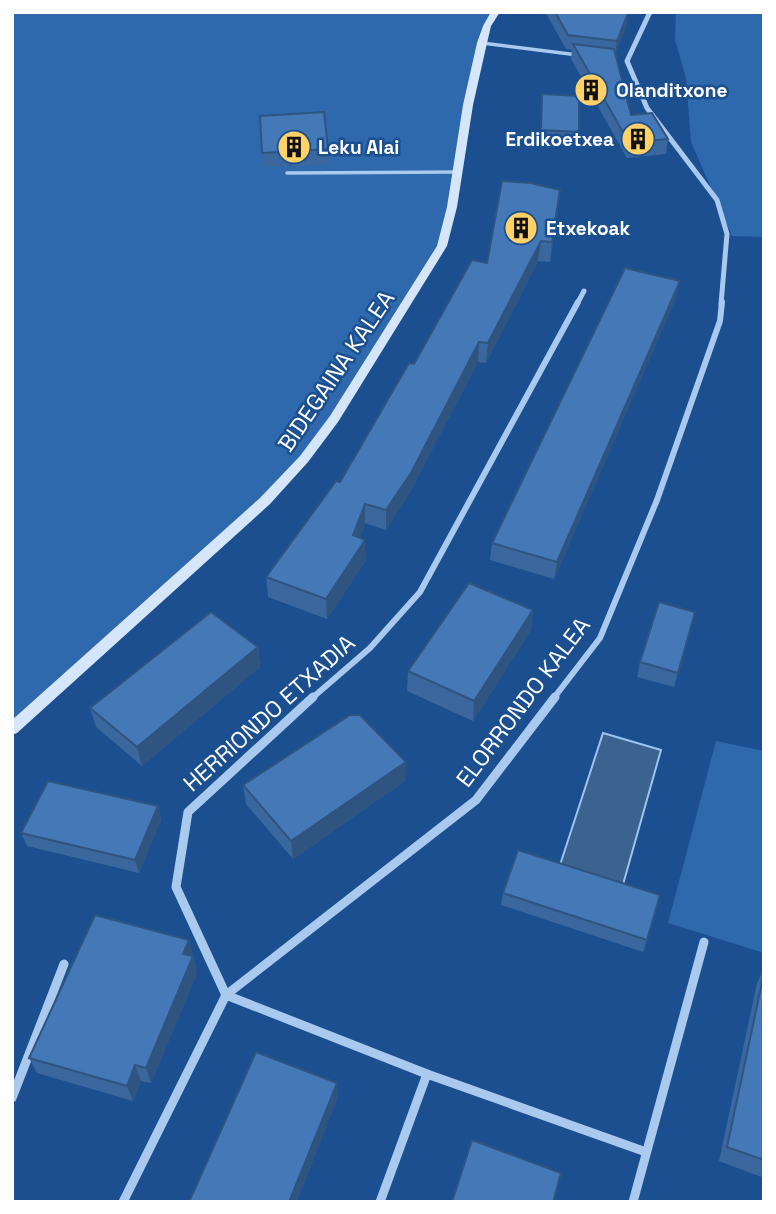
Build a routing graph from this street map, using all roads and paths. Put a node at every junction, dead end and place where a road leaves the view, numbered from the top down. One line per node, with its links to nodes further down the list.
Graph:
1 (496, 12): 3 (street, BIDEGAINA KALEA)
2 (650, 12): 11 (street, ELORRONDO KALEA)
3 (482, 43): 4 (lane); 5 (street, BIDEGAINA KALEA)
4 (587, 56)
5 (457, 172): 6 (lane); 8 (street, BIDEGAINA KALEA)
6 (287, 173)
7 (583, 292): 11 (street, HERRIONDO ETXADIA)
8 (12, 729)
9 (704, 943): 14 (street)
10 (64, 964): 13 (street)
11 (226, 995): 12 (street); 15 (street, ELORRONDO KALEA)
12 (427, 1074): 14 (street); 16 (street)
13 (12, 1098)
14 (646, 1152): 17 (street)
15 (123, 1202)
16 (380, 1202)
17 (634, 1202)

